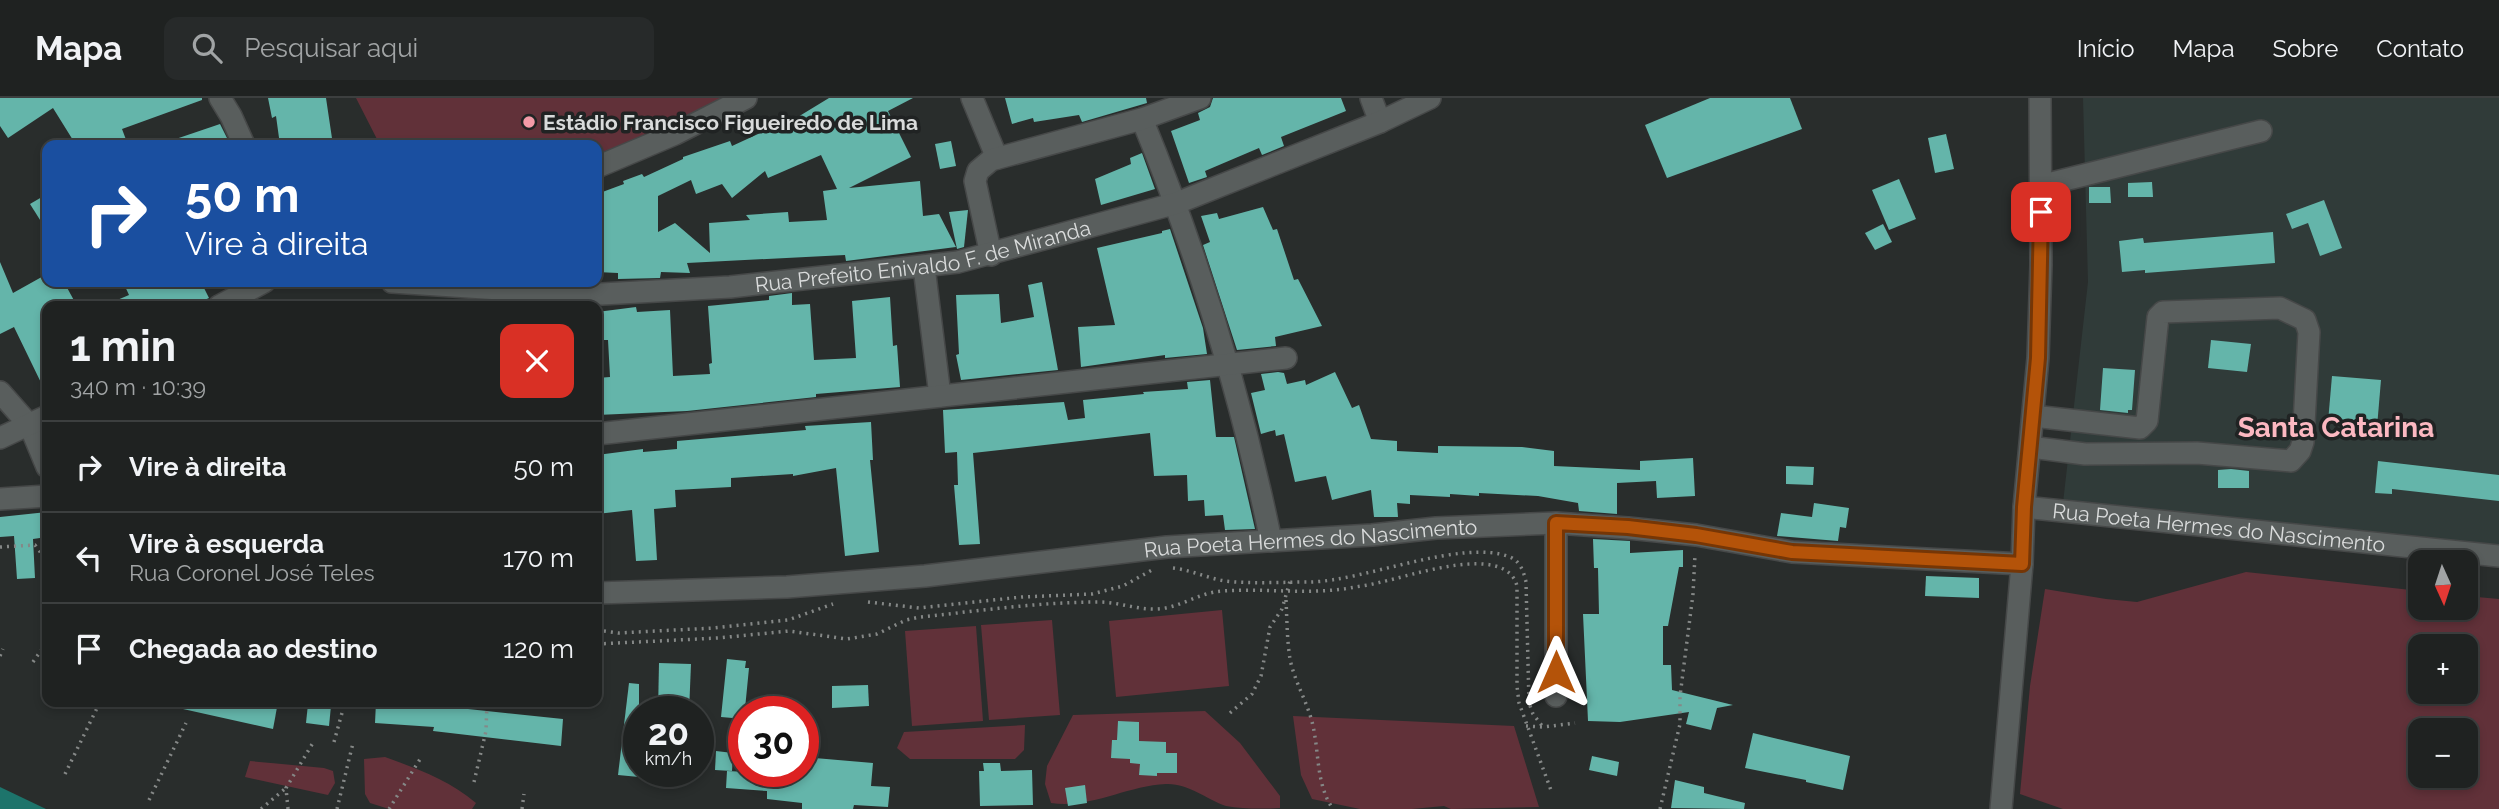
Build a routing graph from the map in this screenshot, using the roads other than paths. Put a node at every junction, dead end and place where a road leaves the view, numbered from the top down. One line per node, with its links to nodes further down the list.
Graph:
1 (220, 98): 11 (street)
2 (746, 98): 13 (street)
3 (972, 98): 12 (street)
4 (1200, 98): 8 (street)
5 (1371, 98): 9 (street)
6 (1430, 98): 9 (street, Rua Prefeito Enivaldo F. de Miranda)
7 (2039, 98): 14 (street)
8 (1142, 119): 12 (street); 15 (street)
9 (1380, 122): 15 (street, Rua Prefeito Enivaldo F. de Miranda)
10 (2261, 131): 14 (street)
11 (242, 140)
12 (997, 158): 16 (street)
13 (602, 165)
14 (2040, 186): 25 (street)
15 (1177, 203): 16 (street, Rua Prefeito Enivaldo F. de Miranda); 22 (street)
16 (991, 255): 17 (street, Rua Prefeito Enivaldo F. de Miranda)
17 (924, 267): 19 (street, Rua Prefeito Enivaldo F. de Miranda); 24 (street)
18 (255, 287): 20 (street)
19 (493, 287)
20 (228, 301)
21 (1286, 358): 22 (street)
22 (1228, 366): 24 (street); 35 (street)
23 (0, 392): 26 (street)
24 (940, 396): 27 (street)
25 (2033, 416): 30 (street); 30 (street)
26 (39, 421): 28 (street); 29 (street)
27 (602, 433)
28 (0, 438)
29 (42, 438)
30 (2030, 447): 33 (street)
31 (42, 496): 32 (street)
32 (0, 499)
33 (2024, 507): 36 (street, Rua Poeta Hermes do Nascimento); 37 (street)
34 (1556, 523): 35 (street, Rua Poeta Hermes do Nascimento); 37 (street, Rua Poeta Hermes do Nascimento); 39 (street)
35 (1271, 541): 38 (street, Rua Poeta Hermes do Nascimento)
36 (2499, 556)
37 (2022, 564): 40 (street)
38 (602, 593)
39 (1556, 696)
40 (2001, 809)

